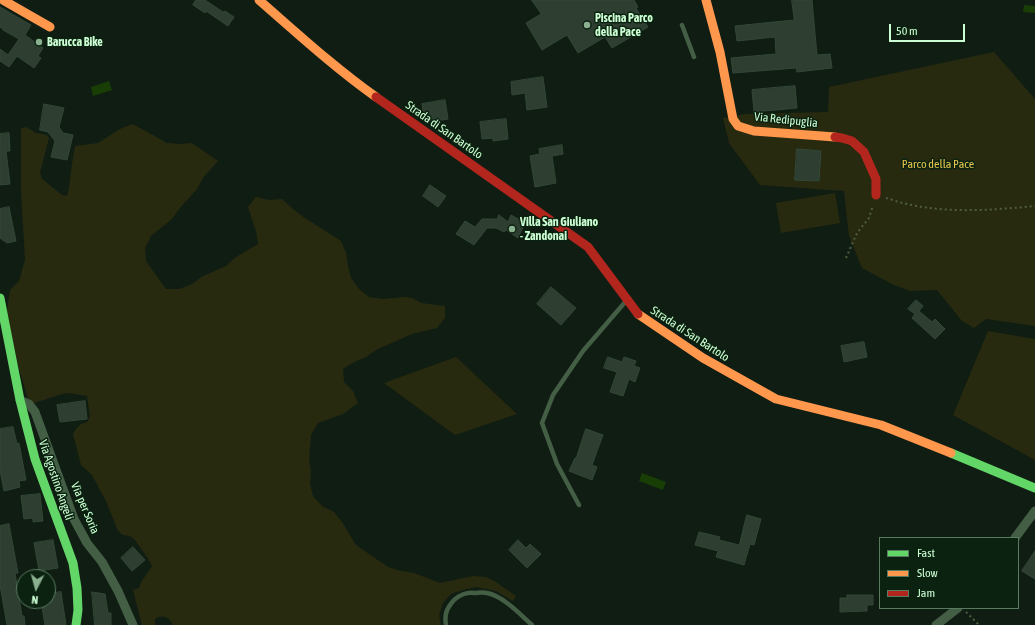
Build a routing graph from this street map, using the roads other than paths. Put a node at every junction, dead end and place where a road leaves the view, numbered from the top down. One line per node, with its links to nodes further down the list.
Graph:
1 (3, 0): 5 (street)
2 (259, 0): 9 (street, Strada di San Bartolo)
3 (706, 0): 7 (street, Via Redipuglia)
4 (682, 25): 6 (lane)
5 (50, 27)
6 (694, 56)
7 (876, 195)
8 (0, 298): 10 (street)
9 (628, 300): 12 (street, Strada di San Bartolo); 13 (lane)
10 (4, 344): 11 (street, Via Agostino Angeli)
11 (20, 400): 17 (street, Via Agostino Angeli); 18 (street, Via per Soria)
12 (1035, 488)
13 (579, 505)
14 (1035, 511): 15 (street)
15 (1016, 537)
16 (957, 609): 21 (street)
17 (76, 625)
18 (133, 625)
19 (446, 625): 20 (lane)
20 (532, 625)
21 (936, 625)

